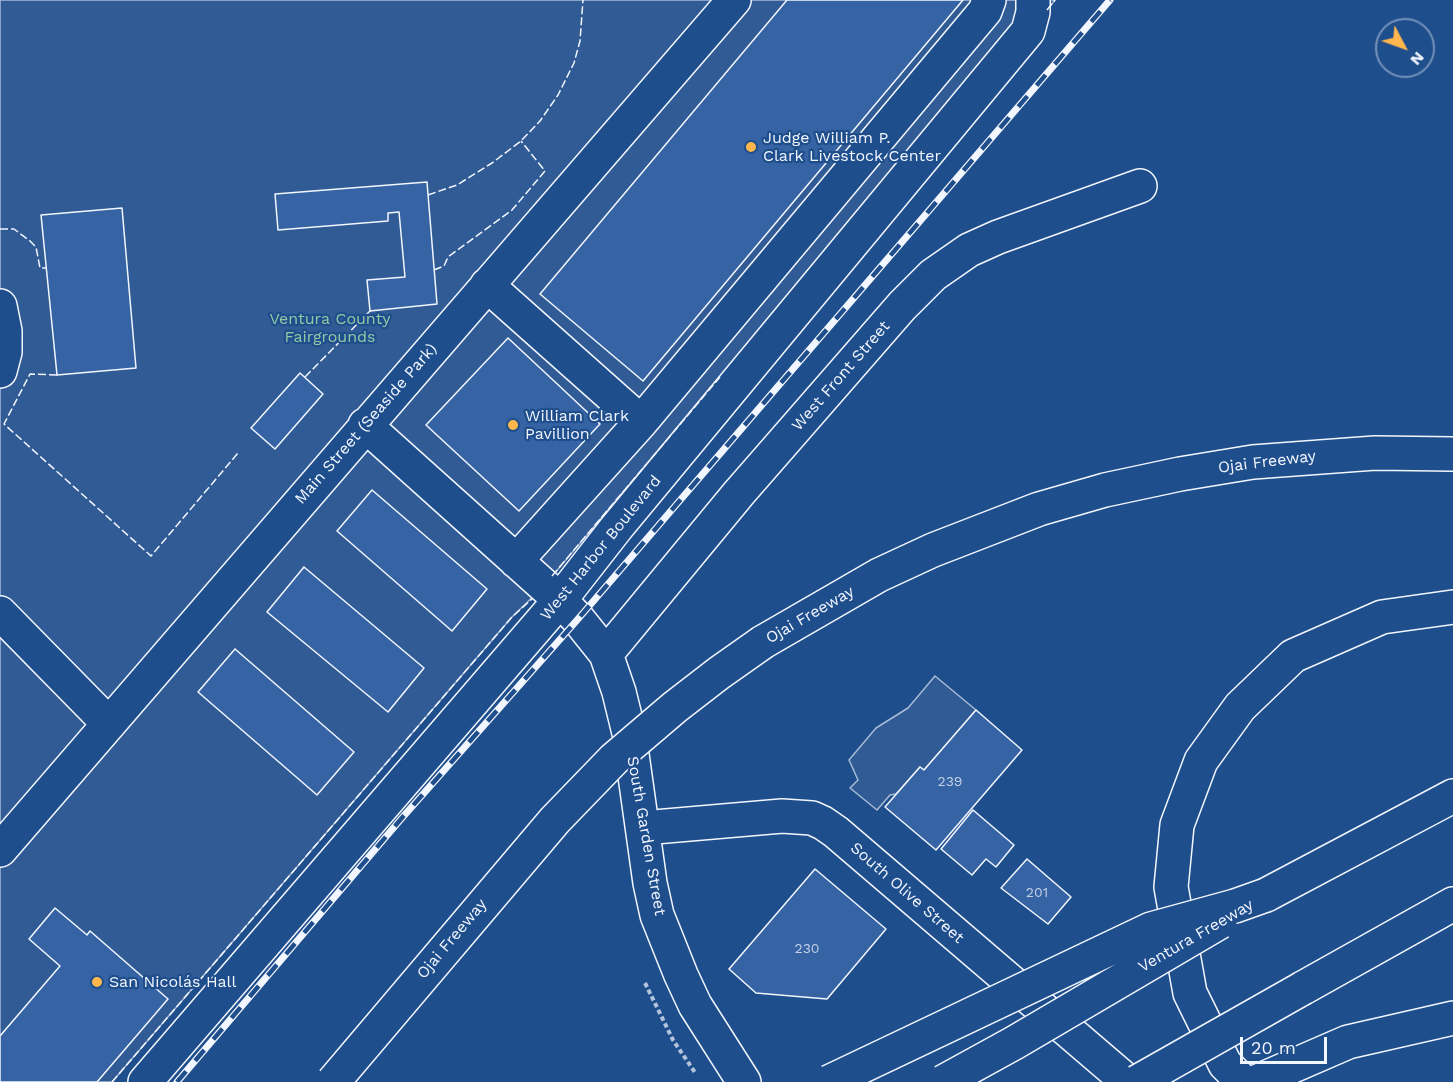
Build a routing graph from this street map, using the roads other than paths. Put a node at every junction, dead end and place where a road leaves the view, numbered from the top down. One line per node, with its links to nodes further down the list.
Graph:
1 (734, 0): 5 (main road, Main Street (Seaside Park))
2 (989, 0): 8 (main road)
3 (1033, 0): 13 (main road, West Harbor Boulevard)
4 (1140, 186): 15 (main road, West Front Street)
5 (487, 285): 8 (main road); 9 (main road, Main Street (Seaside Park))
6 (0, 306): 7 (main road)
7 (0, 371)
8 (640, 422): 11 (main road)
9 (365, 425): 11 (main road, South Garden Street); 16 (main road, Main Street (Seaside Park))
10 (1453, 454): 24 (main road, Ojai Freeway, bridge)
11 (516, 561): 13 (main road, South Garden Street)
12 (1453, 607): 30 (main road)
13 (569, 610): 15 (main road, South Garden Street); 23 (main road, West Harbor Boulevard)
14 (0, 613): 16 (main road)
15 (606, 654): 18 (main road, South Garden Street)
16 (109, 724): 19 (main road, Main Street (Seaside Park))
17 (1453, 796): 20 (main road, Ventura Freeway)
18 (643, 828): 25 (main road, South Garden Street); 28 (main road, South Olive Street)
19 (0, 850)
20 (1266, 896): 26 (main road, bridge); 27 (main road, Ventura Freeway, bridge)
21 (1453, 904): 29 (main road, bridge)
22 (1453, 1018): 31 (main road)
23 (145, 1082)
24 (333, 1082)
25 (744, 1082)
26 (829, 1082)
27 (943, 1082)
28 (1128, 1082)
29 (1137, 1082)
30 (1243, 1082)
31 (1256, 1082)

